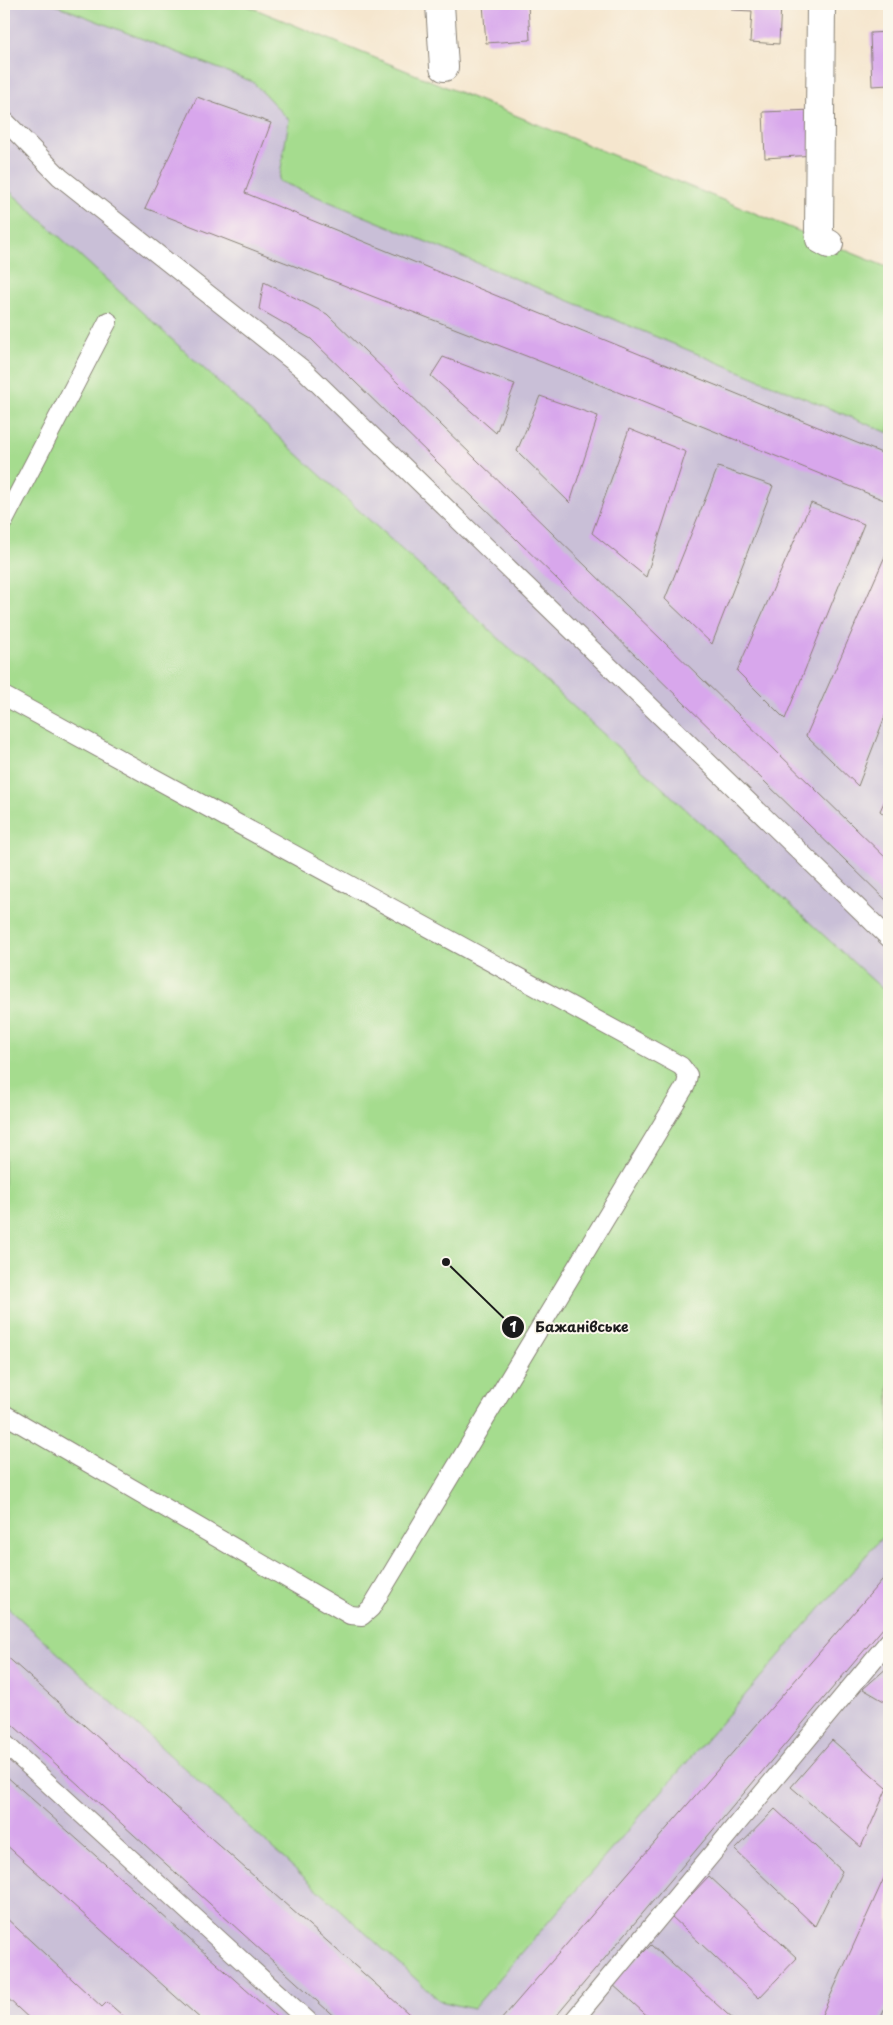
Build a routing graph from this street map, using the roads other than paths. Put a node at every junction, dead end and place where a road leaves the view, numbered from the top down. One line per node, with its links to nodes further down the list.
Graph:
1 (440, 4): 3 (street)
2 (821, 4): 5 (street)
3 (444, 67)
4 (4, 120): 9 (lane)
5 (828, 244)
6 (108, 321): 7 (lane)
7 (4, 522)
8 (4, 696): 10 (lane)
9 (889, 938)
10 (4, 1414)
11 (889, 1641): 14 (lane)
12 (4, 1743): 13 (lane)
13 (308, 2021)
14 (573, 2021)

